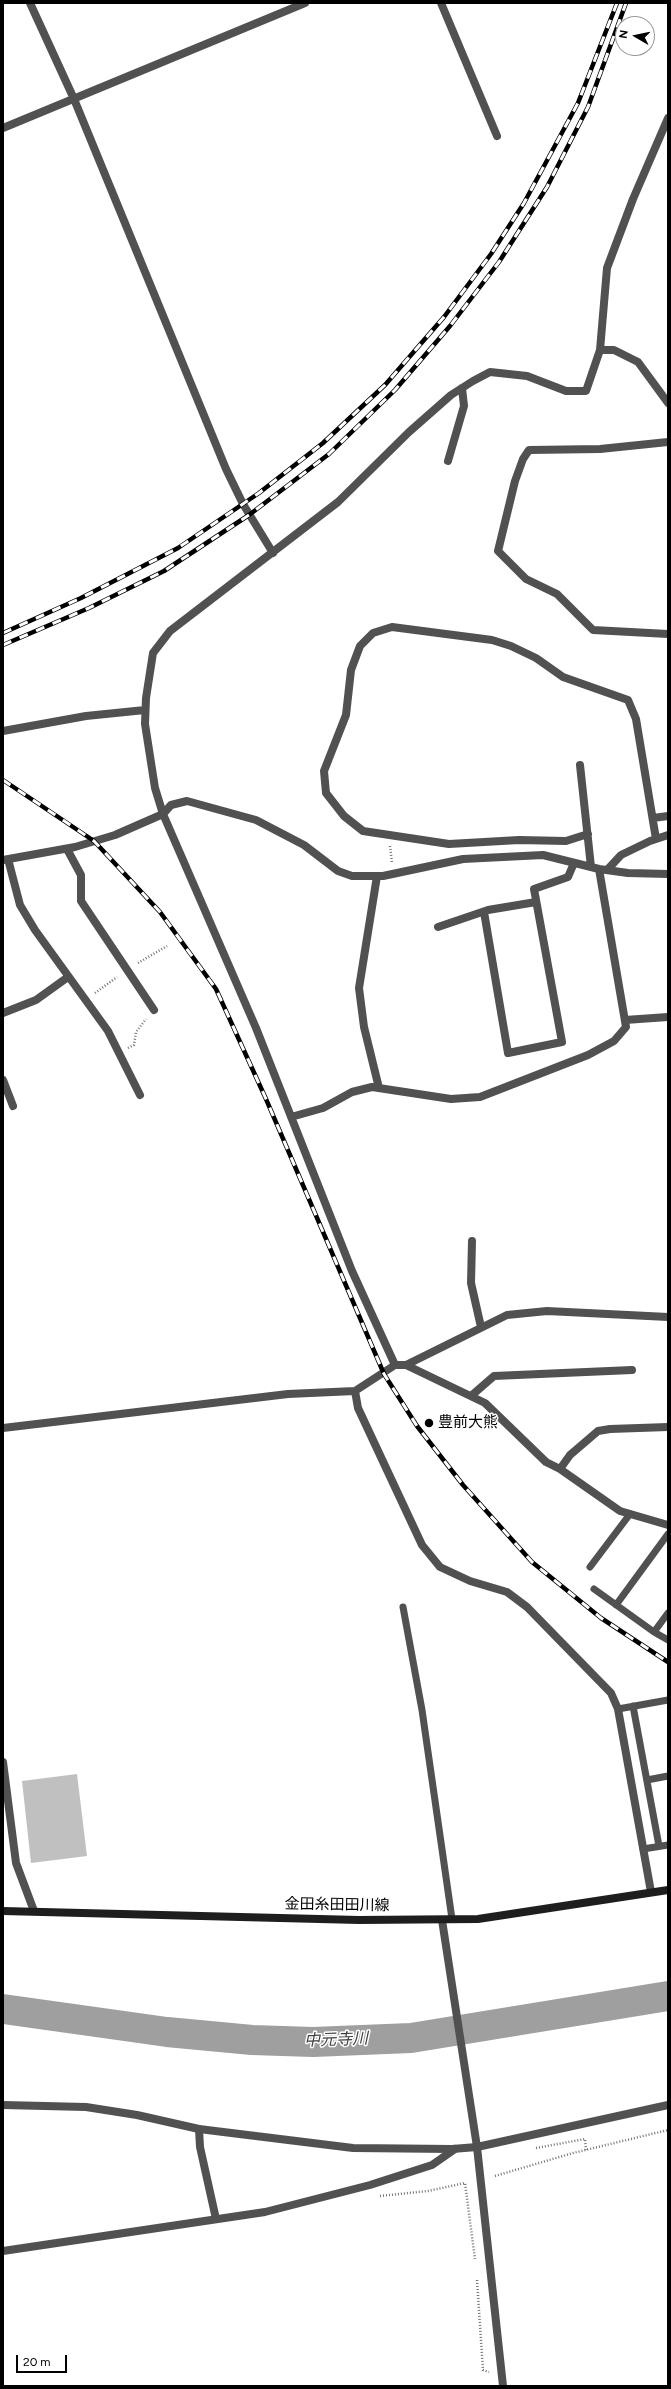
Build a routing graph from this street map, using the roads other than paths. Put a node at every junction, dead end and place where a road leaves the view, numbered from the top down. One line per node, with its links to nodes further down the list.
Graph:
1 (30, 3): 4 (street)
2 (305, 3): 4 (street)
3 (441, 3): 7 (street)
4 (74, 99): 6 (street); 13 (street)
5 (668, 118): 8 (street)
6 (3, 128)
7 (497, 136)
8 (600, 350): 9 (street); 10 (street)
9 (462, 388): 12 (street); 13 (street)
10 (668, 403)
11 (668, 442): 14 (street)
12 (448, 461)
13 (272, 553): 15 (street)
14 (668, 634)
15 (145, 710): 16 (street); 18 (street)
16 (3, 731)
17 (580, 765): 21 (street)
18 (163, 814): 24 (street); 30 (street); 43 (street)
19 (668, 816): 20 (street)
20 (653, 818): 21 (street); 23 (street)
21 (588, 834): 27 (street)
22 (668, 836): 23 (street)
23 (656, 839): 28 (street)
24 (67, 849): 25 (street); 35 (street)
25 (6, 860): 34 (street)
26 (574, 863): 27 (street); 30 (street); 31 (street)
27 (595, 868): 28 (street); 38 (street)
28 (608, 869): 29 (street)
29 (668, 874)
30 (377, 876): 40 (street)
31 (536, 902): 32 (street); 32 (street)
32 (484, 912): 33 (street)
33 (438, 927)
34 (68, 977): 36 (street); 41 (street)
35 (154, 1010)
36 (3, 1013)
37 (668, 1017): 38 (street)
38 (625, 1020): 40 (street)
39 (3, 1080): 42 (street)
40 (379, 1088): 43 (street)
41 (140, 1095)
42 (13, 1106)
43 (291, 1117): 47 (street)
44 (472, 1241): 46 (street)
45 (668, 1317): 46 (street)
46 (481, 1327): 48 (street)
47 (395, 1365): 48 (street); 50 (street)
48 (406, 1365): 51 (street)
49 (632, 1370): 51 (street)
50 (355, 1391): 53 (street); 67 (street)
51 (472, 1396): 54 (street)
52 (668, 1427): 54 (street)
53 (3, 1428)
54 (560, 1469): 55 (street)
55 (630, 1514): 56 (street); 58 (lane)
56 (668, 1525)
57 (668, 1534): 60 (lane)
58 (590, 1567)
59 (594, 1589): 60 (lane)
60 (616, 1605): 63 (lane)
61 (402, 1607): 79 (lane)
62 (668, 1613): 63 (lane)
63 (654, 1632): 64 (lane)
64 (668, 1640)
65 (668, 1700): 66 (lane)
66 (633, 1706): 67 (lane); 70 (lane)
67 (618, 1708): 73 (street)
68 (3, 1762): 77 (street)
69 (668, 1776): 70 (lane)
70 (647, 1780): 72 (lane)
71 (668, 1845): 72 (lane)
72 (659, 1846): 73 (lane)
73 (643, 1849): 75 (street)
74 (668, 1890): 75 (main road, 金田糸田田川線)
75 (651, 1892): 79 (main road, 金田糸田田川線)
76 (3, 1911): 77 (main road, 金田糸田田川線)
77 (34, 1911): 78 (main road, 金田糸田田川線)
78 (442, 1920): 79 (main road, 金田糸田田川線); 83 (street)
79 (452, 1920)
80 (3, 2105): 82 (street)
81 (668, 2105): 83 (street)
82 (199, 2129): 84 (street); 85 (street)
83 (477, 2147): 84 (street); 87 (street)
84 (455, 2149): 85 (street)
85 (216, 2219): 86 (street)
86 (3, 2250)
87 (503, 2382)

